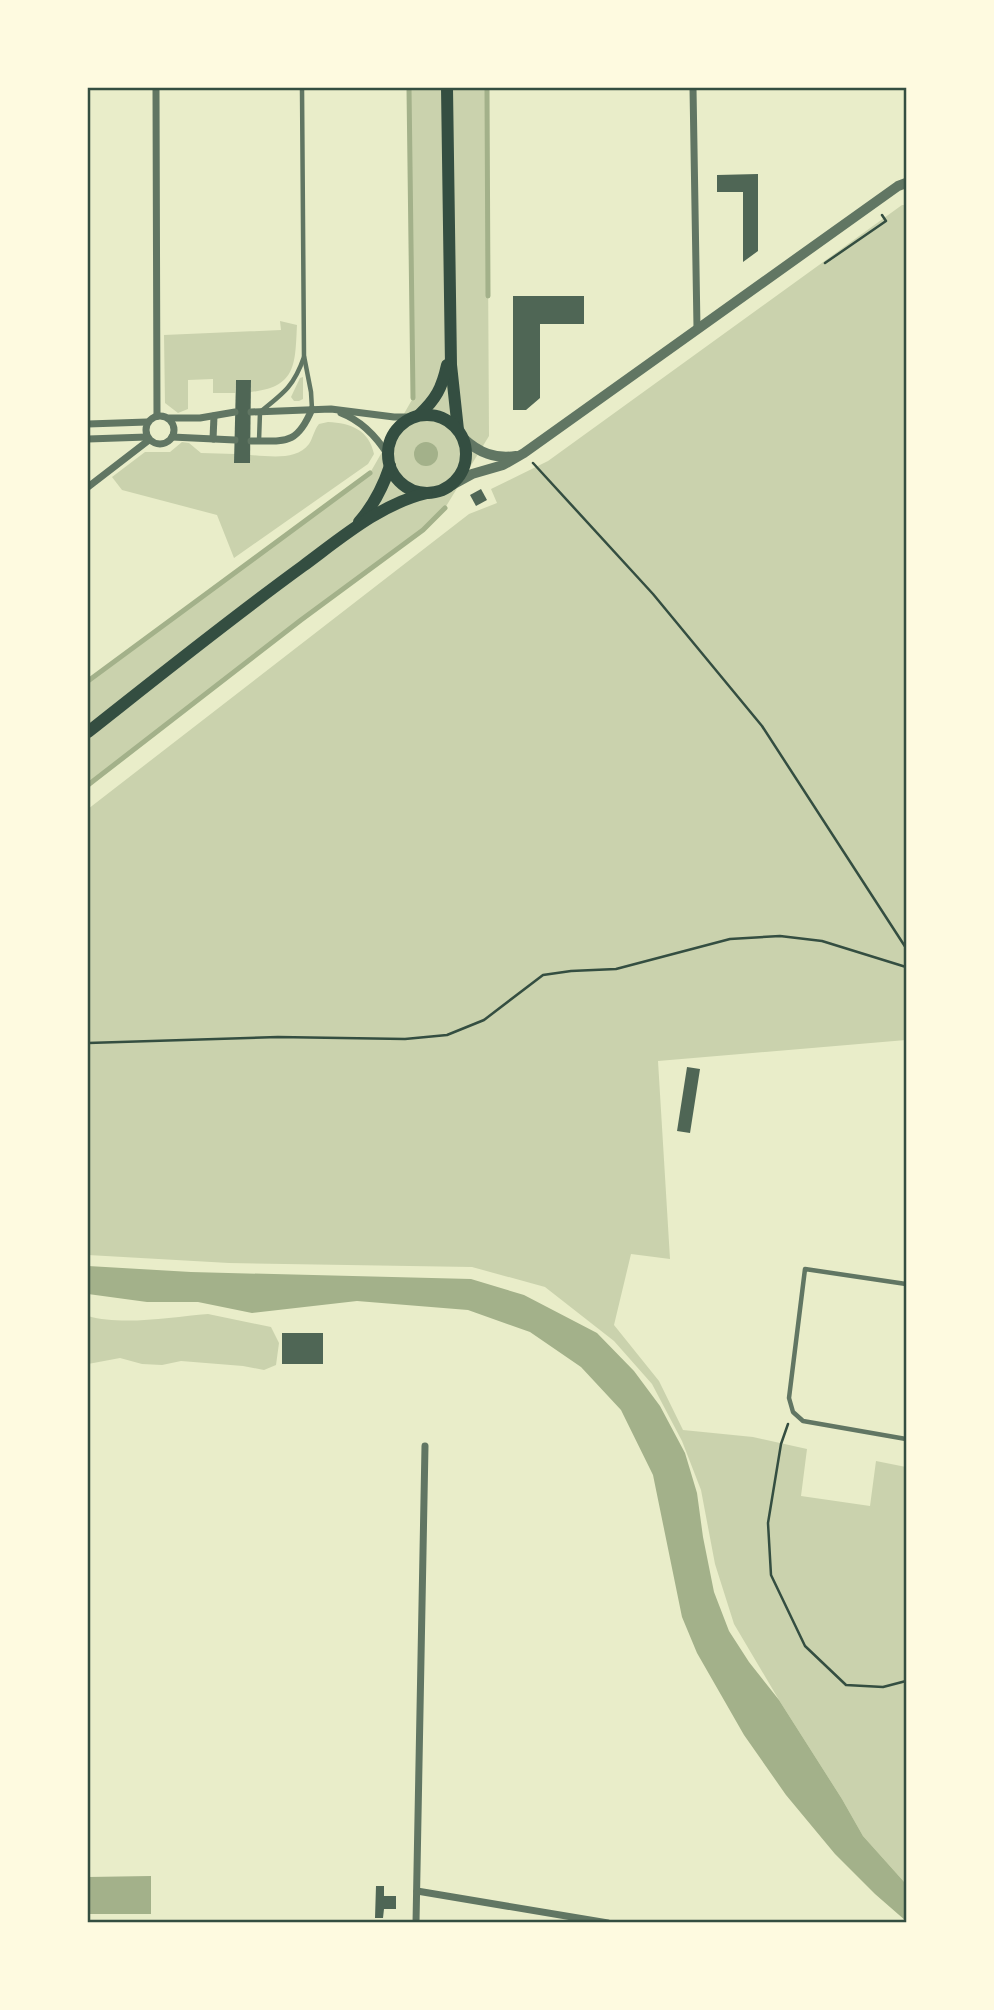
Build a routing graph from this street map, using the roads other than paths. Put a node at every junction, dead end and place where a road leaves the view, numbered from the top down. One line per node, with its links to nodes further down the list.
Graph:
1 (156, 88): 14 (street)
2 (302, 88): 8 (lane)
3 (447, 88): 7 (main road)
4 (693, 88): 6 (street)
5 (906, 183): 6 (street)
6 (697, 328): 27 (street)
7 (450, 343): 16 (main road); 20 (main road)
8 (304, 356): 9 (lane); 13 (lane)
9 (312, 409): 10 (street); 13 (street); 26 (street)
10 (331, 409): 16 (street); 28 (street)
11 (235, 412): 15 (street)
12 (251, 412): 13 (street)
13 (260, 412): 26 (lane)
14 (157, 416): 17 (street); 18 (street)
15 (214, 416): 17 (street); 24 (street)
16 (416, 416): 20 (main road); 28 (main road)
17 (168, 418): 21 (street)
18 (148, 422): 19 (street); 22 (street)
19 (88, 424)
20 (461, 434): 27 (street); 29 (main road)
21 (172, 437): 22 (street); 24 (street)
22 (148, 438): 23 (street); 30 (street)
23 (88, 439)
24 (213, 439): 25 (street)
25 (234, 440)
26 (255, 441)
27 (521, 454): 29 (street)
28 (389, 460): 31 (main road); 32 (main road)
29 (450, 486): 31 (main road)
30 (88, 487)
31 (426, 493): 32 (main road)
32 (349, 532): 33 (main road)
33 (88, 732)
34 (906, 1284): 35 (lane)
35 (906, 1439)
36 (425, 1446): 37 (street)
37 (417, 1891): 38 (street); 39 (street)
38 (416, 1923)
39 (608, 1923)

